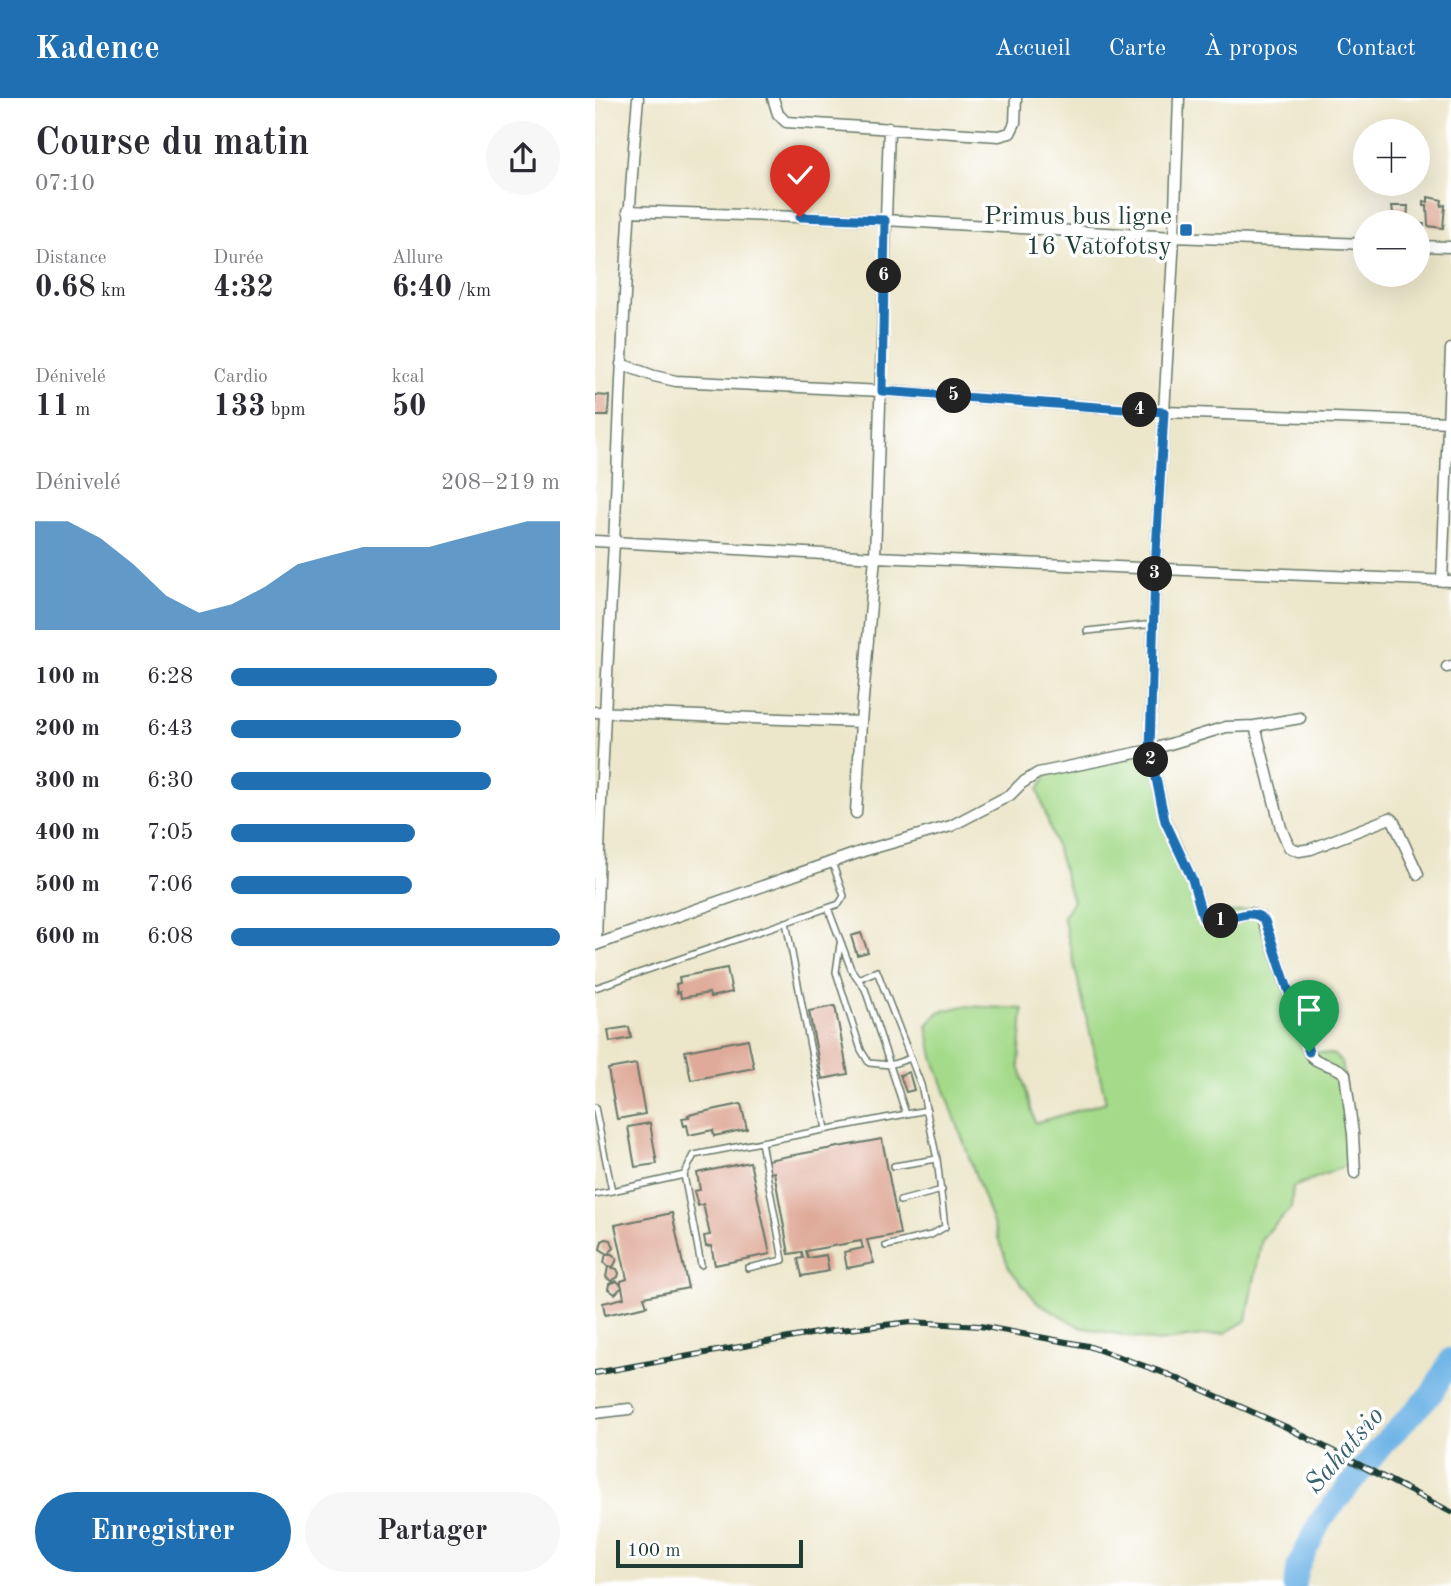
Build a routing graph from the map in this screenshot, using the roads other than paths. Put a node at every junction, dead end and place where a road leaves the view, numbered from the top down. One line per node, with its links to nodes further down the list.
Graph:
1 (638, 98): 6 (street)
2 (773, 98): 5 (street)
3 (1017, 98): 5 (street)
4 (1179, 98): 8 (street)
5 (889, 128): 7 (street)
6 (628, 211): 7 (street); 13 (street)
7 (885, 220): 8 (street); 14 (street)
8 (1174, 237): 9 (street); 15 (street)
9 (1353, 244)
10 (1430, 246): 11 (street)
11 (1451, 247)
12 (1451, 349): 16 (street)
13 (621, 364): 14 (street); 18 (street)
14 (882, 391): 15 (street); 19 (street)
15 (1164, 412): 16 (street); 20 (street)
16 (1450, 421): 21 (street)
17 (595, 541): 18 (street)
18 (614, 542): 19 (street); 24 (street)
19 (875, 557): 20 (street); 26 (street)
20 (1155, 570): 21 (street); 22 (street)
21 (1446, 581)
22 (1154, 624): 23 (lane); 28 (street)
23 (1087, 631)
24 (600, 712): 26 (street); 35 (street)
25 (1300, 718): 27 (street)
26 (860, 722): 29 (street)
27 (1255, 726): 28 (street); 31 (street)
28 (1150, 750): 30 (street); 47 (street)
29 (856, 813)
30 (832, 862): 32 (lane); 35 (street)
31 (1418, 874)
32 (828, 908): 33 (lane); 34 (lane)
33 (786, 922): 37 (lane); 43 (lane)
34 (841, 942): 36 (lane); 39 (lane)
35 (596, 945)
36 (858, 979): 38 (lane); 39 (lane)
37 (595, 988)
38 (911, 1058): 39 (lane); 41 (lane)
39 (890, 1065): 42 (lane)
40 (595, 1107): 50 (lane)
41 (927, 1110): 42 (lane); 45 (lane)
42 (906, 1114): 43 (lane)
43 (826, 1129): 44 (lane)
44 (761, 1142): 48 (lane); 55 (lane)
45 (937, 1159): 46 (lane); 49 (lane)
46 (894, 1166)
47 (1355, 1173)
48 (684, 1175): 50 (lane); 54 (lane)
49 (942, 1189): 52 (lane); 53 (lane)
50 (612, 1191): 51 (lane)
51 (595, 1194)
52 (900, 1201)
53 (886, 1246)
54 (701, 1265)
55 (748, 1268)
56 (629, 1409): 57 (street)
57 (595, 1413)

